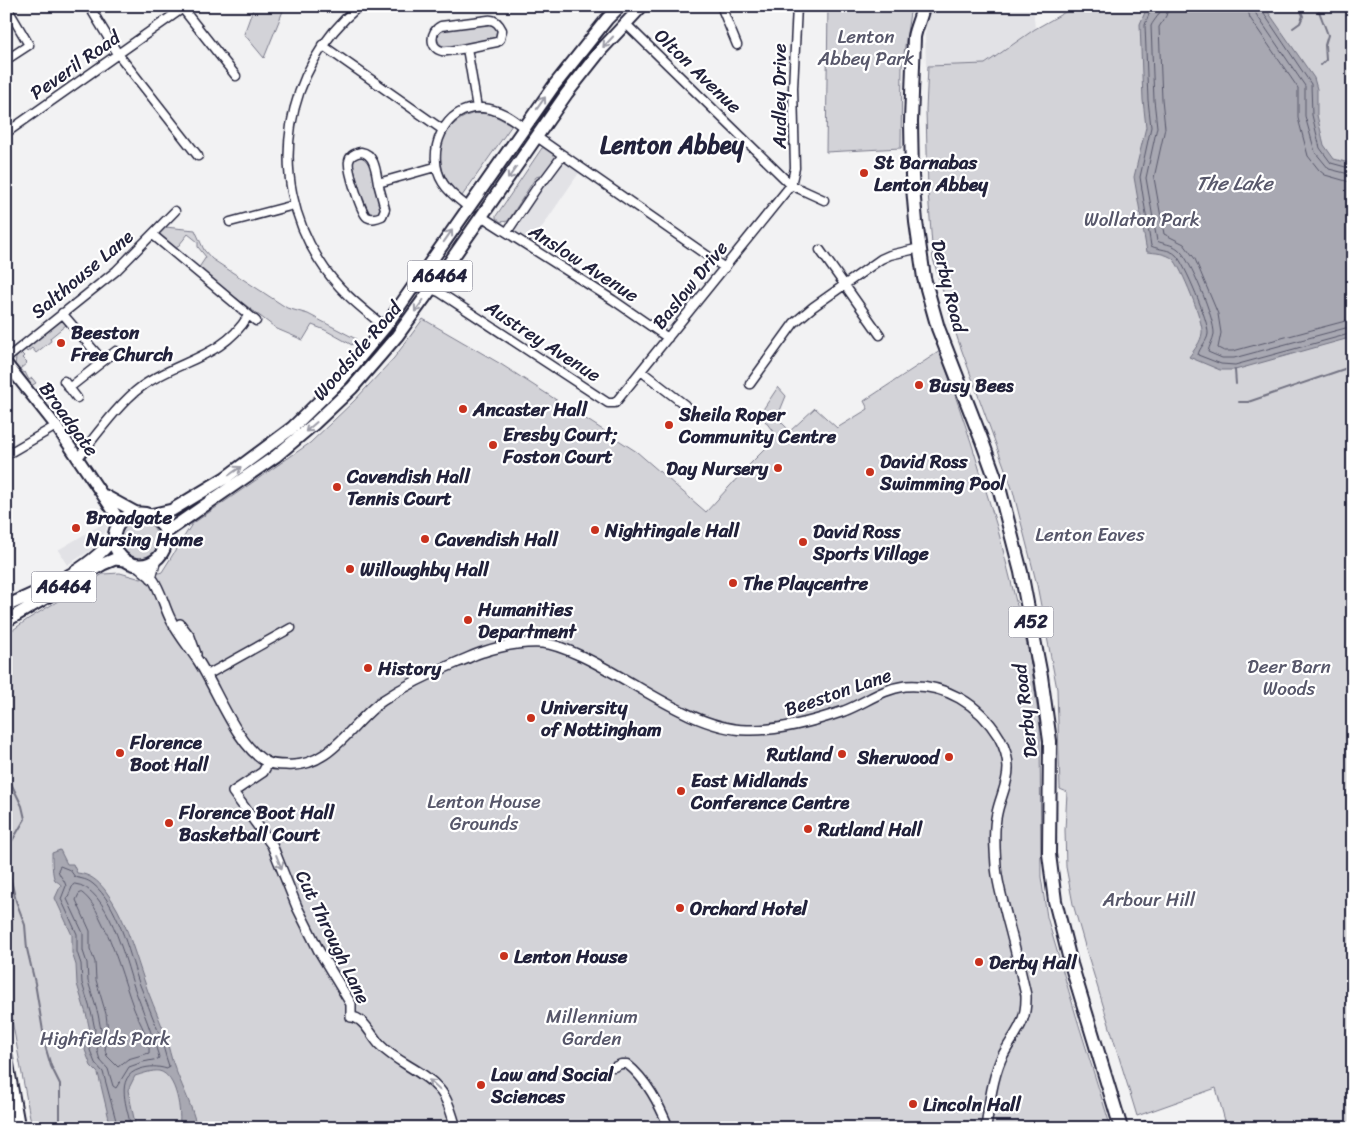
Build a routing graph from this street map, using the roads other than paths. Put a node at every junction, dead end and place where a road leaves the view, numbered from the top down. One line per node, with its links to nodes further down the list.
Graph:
1 (6, 6): 17 (street)
2 (89, 6): 16 (street)
3 (359, 6): 13 (street)
4 (642, 6): 11 (main road, Woodside Road / A6464)
5 (721, 6): 14 (street)
6 (797, 6): 28 (street, Audley Drive)
7 (914, 6): 12 (highway, Derby Road / A52)
8 (923, 6): 12 (highway, Derby Road / A52)
9 (185, 7): 16 (street, Peveril Road); 18 (street)
10 (614, 8): 20 (main road, Woodside Road / A6464, one-way to 10)
11 (625, 23): 23 (main road, Woodside Road / A6464, one-way to 23); 28 (street, Olton Avenue)
12 (915, 28): 37 (highway, Derby Road / A52)
13 (322, 45): 21 (street); 30 (street)
14 (737, 45)
15 (467, 48): 15 (street); 19 (street)
16 (118, 54): 22 (street, Peveril Road); 25 (street)
17 (6, 60)
18 (236, 76)
19 (477, 108): 20 (street); 21 (street)
20 (524, 128): 31 (main road, Woodside Road / A6464)
21 (443, 130): 26 (street)
22 (6, 133)
23 (537, 137): 24 (street); 33 (main road, Woodside Road / A6464, one-way to 33)
24 (563, 154): 35 (street); 39 (street)
25 (198, 156)
26 (435, 167): 27 (street); 31 (street)
27 (378, 183): 27 (street)
28 (791, 184): 29 (street, Olton Avenue); 39 (street, Baslow Drive)
29 (824, 200)
30 (294, 205): 34 (street); 45 (street)
31 (468, 207): 33 (main road); 45 (main road, Woodside Road / A6464, one-way to 31)
32 (175, 211): 36 (street, Salthouse Lane)
33 (481, 216): 35 (street, Anslow Avenue); 41 (main road, Woodside Road / A6464)
34 (230, 222)
35 (507, 232): 48 (street, Anslow Avenue)
36 (153, 235): 42 (street, Salthouse Lane); 43 (street)
37 (920, 248): 40 (street); 88 (highway, Derby Road / A52)
38 (820, 250): 40 (street)
39 (725, 268): 48 (street, Baslow Drive)
40 (844, 284): 46 (street); 55 (street)
41 (431, 289): 47 (main road, Woodside Road / A6464, one-way to 47); 58 (street, Austrey Avenue)
42 (62, 313): 50 (street, Salthouse Lane); 51 (street)
43 (248, 316): 44 (street); 62 (street)
44 (256, 322)
45 (385, 327): 47 (main road); 65 (main road, Woodside Road / A6464, one-way to 45)
46 (880, 335)
47 (397, 336): 67 (main road, Woodside Road / A6464, one-way to 67)
48 (668, 338): 53 (street, Baslow Drive)
49 (116, 351): 51 (street)
50 (6, 358)
51 (103, 361): 56 (street)
52 (6, 363): 60 (main road, Broadgate)
53 (641, 371): 58 (street, Baslow Drive); 59 (street)
54 (64, 381): 56 (street)
55 (750, 384)
56 (69, 388): 57 (street)
57 (77, 398)
58 (613, 404)
59 (689, 411)
60 (56, 426): 61 (street); 62 (main road, Broadgate)
61 (6, 455)
62 (77, 459): 63 (main road, Broadgate)
63 (104, 495): 64 (main road); 66 (main road, Broadgate)
64 (137, 513): 65 (main road); 66 (main road)
65 (150, 515): 67 (main road)
66 (120, 521): 68 (main road)
67 (165, 533): 69 (main road)
68 (114, 539): 70 (main road); 74 (main road, A6464)
69 (156, 559): 71 (main road); 72 (street)
70 (124, 560): 71 (main road); 75 (main road, A6464)
71 (137, 565): 72 (street)
72 (151, 578): 73 (street)
73 (165, 604): 77 (street); 77 (street)
74 (6, 606)
75 (6, 621)
76 (291, 628): 78 (street)
77 (197, 655): 78 (street)
78 (207, 675): 79 (street)
79 (268, 763): 85 (street, Cut Through Lane); 87 (street, Beeston Lane)
80 (6, 1056): 84 (main road)
81 (614, 1067): 86 (street)
82 (6, 1110): 83 (main road)
83 (10, 1128)
84 (18, 1128)
85 (456, 1128)
86 (669, 1128)
87 (986, 1128)
88 (1122, 1128)

